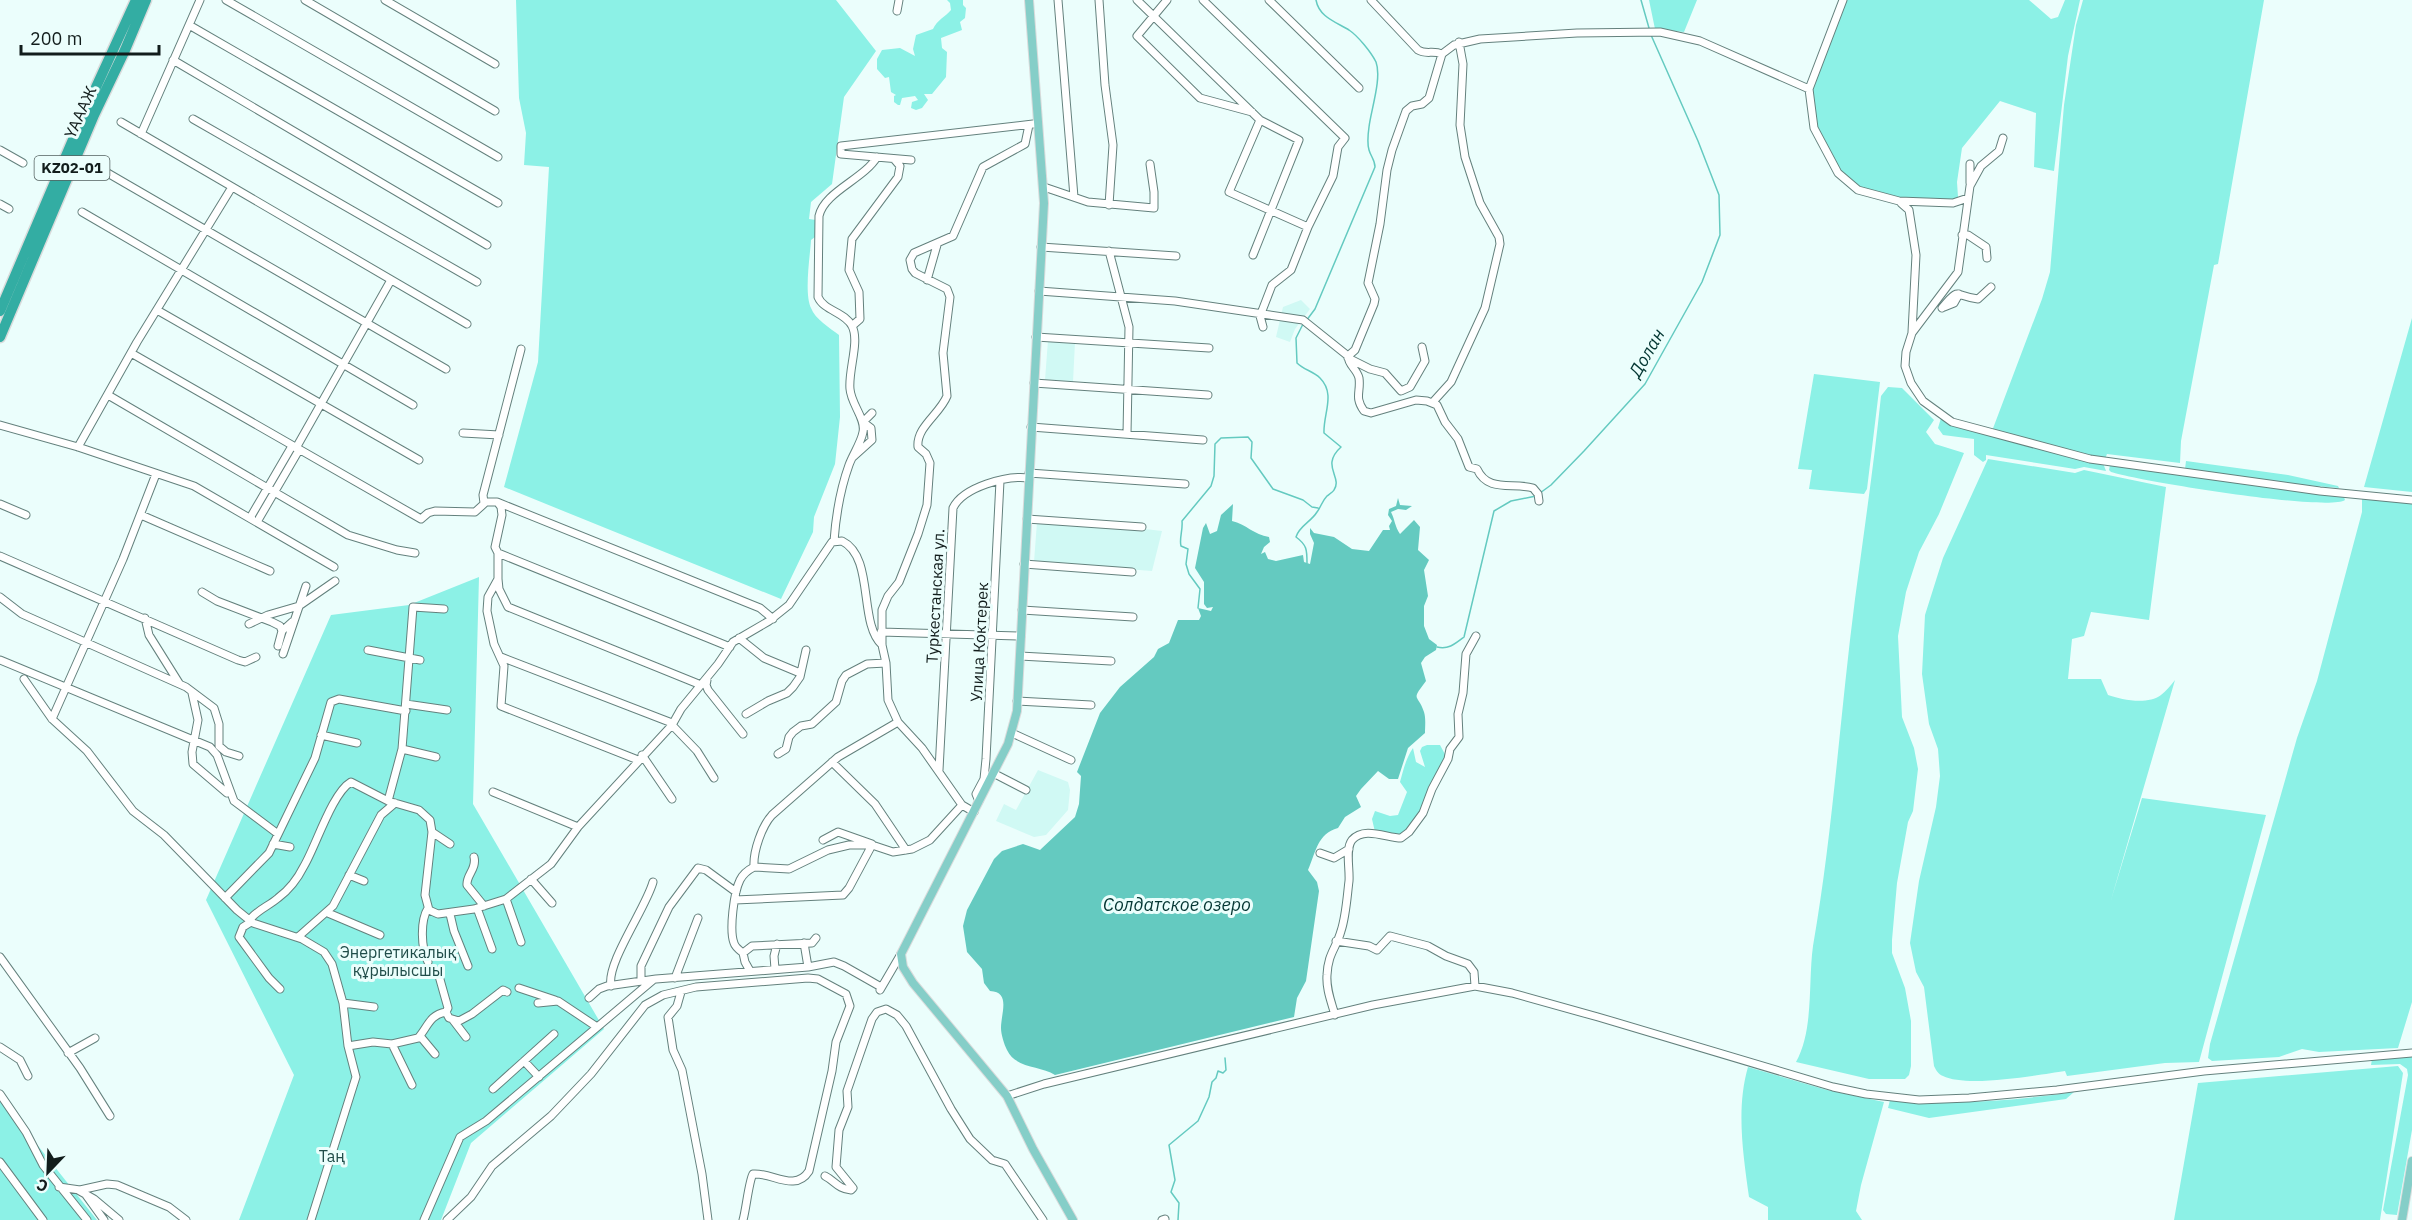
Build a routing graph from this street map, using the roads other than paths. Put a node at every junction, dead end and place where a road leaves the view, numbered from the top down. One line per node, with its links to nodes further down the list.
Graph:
1 (136, 0): 78 (highway, ҮАААЖ / KZ02-01)
2 (146, 0): 85 (highway, ҮАААЖ / KZ02-01)
3 (200, 0): 19 (street)
4 (226, 0): 35 (street)
5 (305, 0): 26 (street)
6 (385, 0): 23 (street)
7 (898, 0): 17 (street)
8 (1029, 0): 31 (main road)
9 (1058, 0): 46 (street)
10 (1099, 0): 52 (street)
11 (1137, 0): 18 (street)
12 (1167, 0): 18 (street)
13 (1203, 0): 57 (street)
14 (1269, 0): 24 (street)
15 (1371, 0): 21 (street)
16 (1843, 0): 25 (street)
17 (897, 10)
18 (1153, 16): 27 (street); 27 (street)
19 (189, 25): 22 (street); 50 (street)
20 (1459, 42): 21 (street); 25 (street); 99 (street)
21 (1442, 54): 92 (street)
22 (173, 60): 32 (street); 60 (street)
23 (495, 64)
24 (1359, 88)
25 (1809, 89): 48 (street)
26 (495, 111)
27 (1252, 112): 29 (street)
28 (193, 119): 72 (street)
29 (1260, 120): 54 (street); 54 (street)
30 (120, 122): 32 (street)
31 (1034, 124): 36 (street); 45 (main road); 61 (street)
32 (141, 134): 44 (street)
33 (2003, 138): 43 (street)
34 (0, 150): 39 (street)
35 (498, 157)
36 (877, 157): 37 (street); 82 (street)
37 (894, 159): 38 (street); 82 (street)
38 (911, 159)
39 (23, 163)
40 (1150, 164): 52 (street)
41 (1970, 164): 43 (street)
42 (99, 168): 58 (street)
43 (1970, 186): 47 (street)
44 (232, 187): 58 (street); 70 (street)
45 (1044, 187): 46 (street); 62 (main road)
46 (1074, 197): 52 (street)
47 (1968, 198): 49 (street); 59 (street)
48 (1899, 201): 49 (street); 55 (street)
49 (1914, 202): 55 (street)
50 (498, 203)
51 (0, 204): 53 (street)
52 (1109, 205)
53 (9, 209)
54 (1271, 210): 57 (street); 64 (street)
55 (1909, 210): 84 (street)
56 (82, 212): 67 (street)
57 (1308, 226): 79 (street)
58 (206, 230): 67 (street); 80 (street)
59 (1962, 235): 66 (street); 68 (street)
60 (487, 244)
61 (937, 245): 71 (street); 71 (street)
62 (1041, 247): 63 (street); 74 (main road)
63 (1109, 251): 65 (street); 75 (street)
64 (1253, 255)
65 (1176, 256)
66 (1987, 258)
67 (181, 270): 77 (street); 93 (street)
68 (1958, 272): 69 (street); 76 (street)
69 (1966, 275)
70 (391, 280): 80 (street); 81 (street)
71 (927, 280): 153 (street)
72 (477, 282)
73 (1991, 287): 76 (street)
74 (1039, 291): 75 (street); 86 (main road)
75 (1122, 297): 79 (street); 87 (street)
76 (1930, 309): 84 (street)
77 (157, 310): 91 (street); 100 (street)
78 (0, 311)
79 (1261, 313): 83 (street); 92 (street)
80 (367, 322): 93 (street); 94 (street)
81 (467, 324)
82 (852, 326): 103 (street)
83 (1263, 327)
84 (1912, 333): 119 (street)
85 (0, 337)
86 (1036, 337): 87 (street); 95 (main road)
87 (1129, 343): 89 (street); 96 (street)
88 (1422, 347): 92 (street)
89 (1209, 348)
90 (521, 349): 108 (street)
91 (131, 353): 98 (street); 111 (street)
92 (1348, 357): 99 (street)
93 (344, 364): 100 (street); 101 (street)
94 (446, 369)
95 (1034, 383): 96 (street); 105 (main road)
96 (1128, 389): 97 (street); 107 (street)
97 (1208, 394)
98 (108, 395): 110 (street); 118 (street)
99 (1432, 403): 120 (street)
100 (321, 404): 111 (street); 113 (street)
101 (414, 405)
102 (872, 413): 103 (street)
103 (863, 422): 112 (street); 112 (street)
104 (0, 425): 110 (street)
105 (1031, 427): 107 (street); 115 (main road)
106 (463, 433): 108 (street)
107 (1127, 434): 109 (street)
108 (499, 435): 121 (street)
109 (1203, 440)
110 (78, 447): 114 (street)
111 (296, 448): 118 (street); 121 (street)
112 (852, 458): 129 (street)
113 (419, 460)
114 (156, 474): 125 (street); 127 (street)
115 (1029, 476): 116 (street, Туркестанская ул.); 117 (street, Туркестанская ул.); 126 (main road)
116 (1000, 481): 154 (street, Туркестанская ул.); 155 (street, Улица Коктерек)
117 (1185, 484)
118 (271, 490): 127 (street); 130 (street)
119 (2412, 500)
120 (1539, 501)
121 (484, 503): 122 (street)
122 (498, 503): 131 (street); 149 (street)
123 (0, 504): 124 (street)
124 (26, 515)
125 (141, 515): 135 (street); 142 (street)
126 (1027, 519): 128 (street); 133 (main road)
127 (253, 520): 134 (street)
128 (1142, 527)
129 (834, 541): 149 (street); 160 (street)
130 (415, 553)
131 (498, 553): 137 (street); 162 (street)
132 (0, 556): 142 (street)
133 (1024, 564): 136 (street); 145 (main road)
134 (334, 567)
135 (270, 572)
136 (1132, 572)
137 (498, 579): 168 (street); 178 (street)
138 (335, 581): 143 (street)
139 (306, 585): 143 (street)
140 (202, 592): 146 (street)
141 (0, 597): 159 (street)
142 (105, 601): 148 (street); 159 (street)
143 (299, 606): 146 (street); 150 (street)
144 (444, 609): 169 (street)
145 (1022, 610): 147 (street); 156 (main road)
146 (263, 617): 151 (street); 152 (street)
147 (1133, 617)
148 (145, 618): 167 (street); 177 (street)
149 (772, 619): 158 (street)
150 (292, 622): 152 (street); 165 (street)
151 (249, 624)
152 (282, 631): 161 (street)
153 (881, 632): 154 (street); 160 (street)
154 (947, 633): 155 (street); 201 (street, Туркестанская ул.)
155 (992, 635): 156 (street); 208 (street, Улица Коктерек)
156 (1021, 636): 166 (main road)
157 (1476, 636): 220 (street)
158 (739, 638): 162 (street); 174 (street)
159 (86, 644): 177 (street); 179 (street)
160 (882, 645): 173 (street)
161 (278, 646)
162 (729, 647): 175 (street)
163 (368, 650): 169 (street)
164 (806, 650): 174 (street)
165 (283, 654)
166 (1020, 656): 172 (street); 181 (main road)
167 (256, 657)
168 (501, 657): 188 (street); 198 (street)
169 (411, 659): 171 (street); 183 (street)
170 (0, 660): 179 (street)
171 (420, 660)
172 (1112, 661)
173 (886, 663): 187 (street); 195 (street)
174 (800, 673): 185 (street)
175 (708, 678): 178 (street); 190 (street)
176 (24, 679): 186 (street)
177 (179, 683): 180 (street)
178 (701, 685): 188 (street)
179 (66, 687): 186 (street); 192 (street)
180 (192, 693): 192 (street); 196 (street)
181 (1017, 701): 182 (street); 189 (main road)
182 (1091, 705)
183 (406, 707): 184 (street); 191 (street); 194 (street)
184 (447, 710)
185 (746, 714)
186 (52, 719): 230 (street)
187 (898, 722): 200 (street); 201 (street)
188 (672, 724): 198 (street); 203 (street)
189 (1012, 733): 199 (street); 202 (main road)
190 (743, 734)
191 (321, 735): 193 (street); 214 (street)
192 (193, 741): 206 (street); 206 (street)
193 (357, 743)
194 (402, 749): 197 (street); 209 (street)
195 (778, 754)
196 (239, 756)
197 (436, 757)
198 (640, 758): 207 (street); 212 (street)
199 (1071, 760)
200 (832, 762): 221 (street); 224 (street)
201 (939, 770): 210 (street)
202 (993, 773): 204 (street); 208 (main road)
203 (714, 778)
204 (1026, 790)
205 (493, 792): 212 (street)
206 (230, 796): 214 (street)
207 (672, 798)
208 (979, 801): 211 (main road)
209 (392, 802): 213 (street); 225 (street); 238 (street)
210 (962, 805): 211 (street); 221 (street)
211 (974, 812): 248 (main road)
212 (578, 827): 226 (street)
213 (432, 832): 217 (street); 234 (street)
214 (278, 834): 216 (street)
215 (823, 840): 218 (street)
216 (273, 844): 219 (street); 230 (street)
217 (450, 844)
218 (874, 846): 221 (street); 224 (street); 229 (street)
219 (290, 847)
220 (1348, 849): 222 (street); 242 (street)
221 (906, 850)
222 (1320, 853)
223 (474, 857): 233 (street)
224 (754, 867): 229 (street)
225 (349, 875): 227 (street); 235 (street)
226 (531, 879): 231 (street); 232 (street)
227 (364, 881)
228 (653, 882): 259 (street)
229 (736, 896): 247 (street); 258 (street)
230 (225, 898): 238 (street)
231 (506, 900): 233 (street); 243 (street)
232 (552, 903)
233 (481, 907): 236 (street); 246 (street)
234 (428, 908): 236 (street); 250 (street)
235 (328, 913): 239 (street); 240 (street)
236 (450, 914): 251 (street)
237 (698, 918): 256 (street)
238 (250, 921): 240 (street); 262 (street)
239 (380, 935)
240 (298, 937): 267 (street)
241 (816, 938): 244 (street)
242 (1336, 941): 260 (street); 271 (street)
243 (521, 942)
244 (804, 943): 245 (street); 252 (street)
245 (777, 944): 247 (street); 253 (street)
246 (492, 949)
247 (743, 953): 254 (street)
248 (896, 956): 252 (street); 290 (main road)
249 (0, 957): 281 (street)
250 (428, 962)
251 (468, 966)
252 (808, 967): 253 (street)
253 (776, 969): 254 (street)
254 (750, 971): 256 (street)
255 (439, 976): 270 (street)
256 (675, 978): 257 (street)
257 (653, 980): 258 (street); 273 (street)
258 (641, 981): 259 (street)
259 (611, 986): 265 (street)
260 (1475, 986): 271 (street); 282 (street)
261 (519, 988): 266 (street)
262 (280, 989)
263 (507, 992): 272 (street)
264 (681, 992): 304 (street); 305 (street); 306 (street)
265 (589, 998)
266 (555, 1000): 268 (street); 273 (street)
267 (342, 1003): 269 (street); 279 (street)
268 (538, 1003)
269 (374, 1007)
270 (446, 1012): 272 (street); 275 (street)
271 (1335, 1015): 290 (street)
272 (453, 1020): 276 (street)
273 (597, 1027): 286 (street)
274 (554, 1034): 284 (street)
275 (420, 1036): 278 (street); 283 (street)
276 (466, 1037)
277 (95, 1038): 281 (street)
278 (392, 1044): 279 (street); 287 (street)
279 (348, 1046): 302 (street)
280 (0, 1047): 285 (street)
281 (68, 1053): 291 (street)
282 (2412, 1053)
283 (435, 1054)
284 (524, 1061): 286 (street); 288 (street)
285 (28, 1076)
286 (538, 1077): 303 (street)
287 (412, 1085)
288 (494, 1089)
289 (0, 1095): 295 (street)
290 (1007, 1096): 308 (main road)
291 (110, 1116)
292 (0, 1161): 297 (street)
293 (2412, 1161): 309 (main road)
294 (825, 1176): 307 (street)
295 (58, 1187): 296 (street); 298 (street)
296 (80, 1191): 299 (street); 300 (street); 301 (street)
297 (42, 1220)
298 (87, 1220)
299 (104, 1220)
300 (119, 1220)
301 (186, 1220)
302 (311, 1220)
303 (424, 1220)
304 (447, 1220)
305 (708, 1220)
306 (743, 1220)
307 (1043, 1220)
308 (1073, 1220)
309 (2402, 1220)

